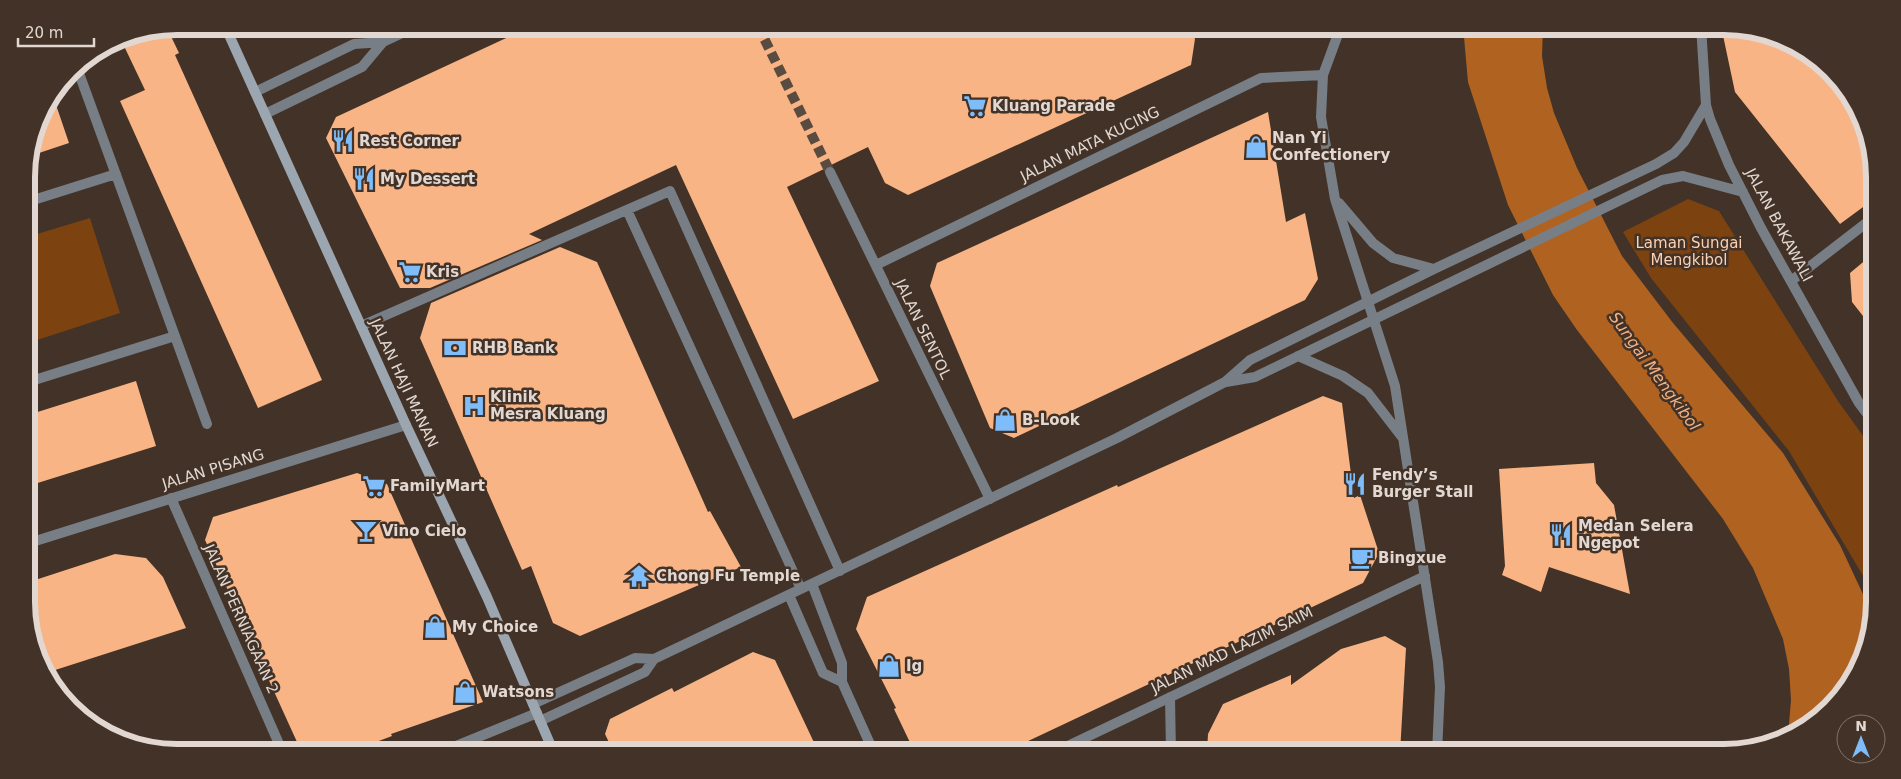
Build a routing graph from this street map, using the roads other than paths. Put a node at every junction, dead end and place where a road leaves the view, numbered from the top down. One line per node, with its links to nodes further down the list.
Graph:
1 (229, 35): 8 (street, JALAN HAJI MANAN)
2 (397, 35): 5 (street)
3 (1338, 35): 7 (street)
4 (1702, 35): 9 (street, JALAN BAKAWALI)
5 (383, 42): 8 (street); 10 (street)
6 (79, 74): 12 (street)
7 (1323, 75): 14 (street); 18 (street, JALAN MATA KUCING)
8 (255, 92): 10 (street, JALAN HAJI MANAN)
9 (1706, 105): 13 (street, JALAN BAKAWALI); 19 (street)
10 (265, 114): 23 (street, JALAN HAJI MANAN)
11 (830, 172): 18 (street, JALAN SENTOL)
12 (116, 174): 15 (street); 24 (street)
13 (1743, 192): 20 (street, JALAN BAKAWALI); 22 (street)
14 (1335, 198): 19 (street); 21 (street)
15 (35, 199)
16 (628, 210): 23 (street); 35 (street); 38 (street)
17 (1866, 223): 20 (street)
18 (876, 265): 33 (street, JALAN SENTOL)
19 (1434, 269): 21 (street)
20 (1791, 281): 28 (street, JALAN BAKAWALI)
21 (1369, 301): 22 (street); 27 (street)
22 (1375, 319): 25 (street); 31 (street)
23 (362, 326): 30 (street, JALAN HAJI MANAN)
24 (175, 336): 26 (street); 29 (street)
25 (1298, 356): 27 (street); 31 (street)
26 (35, 380)
27 (1224, 382): 33 (street)
28 (1866, 412)
29 (206, 424)
30 (406, 425): 32 (street, JALAN PISANG); 43 (street, JALAN HAJI MANAN)
31 (1403, 438): 36 (street)
32 (171, 498): 34 (street, JALAN PISANG); 44 (street, JALAN PERNIAGAAN 2)
33 (990, 499): 35 (street)
34 (35, 541)
35 (840, 571): 37 (street)
36 (1424, 576): 42 (street, JALAN MAD LAZIM SAIM); 50 (street)
37 (812, 584): 38 (street); 41 (street)
38 (801, 589): 39 (street)
39 (789, 595): 40 (street); 41 (street)
40 (654, 659): 43 (street); 43 (street)
41 (842, 682): 47 (street)
42 (1170, 697): 48 (street, JALAN MAD LAZIM SAIM); 49 (street)
43 (536, 712): 45 (street); 46 (street, JALAN HAJI MANAN)
44 (278, 744)
45 (460, 744)
46 (550, 744)
47 (870, 744)
48 (1072, 744)
49 (1171, 744)
50 (1437, 744)

